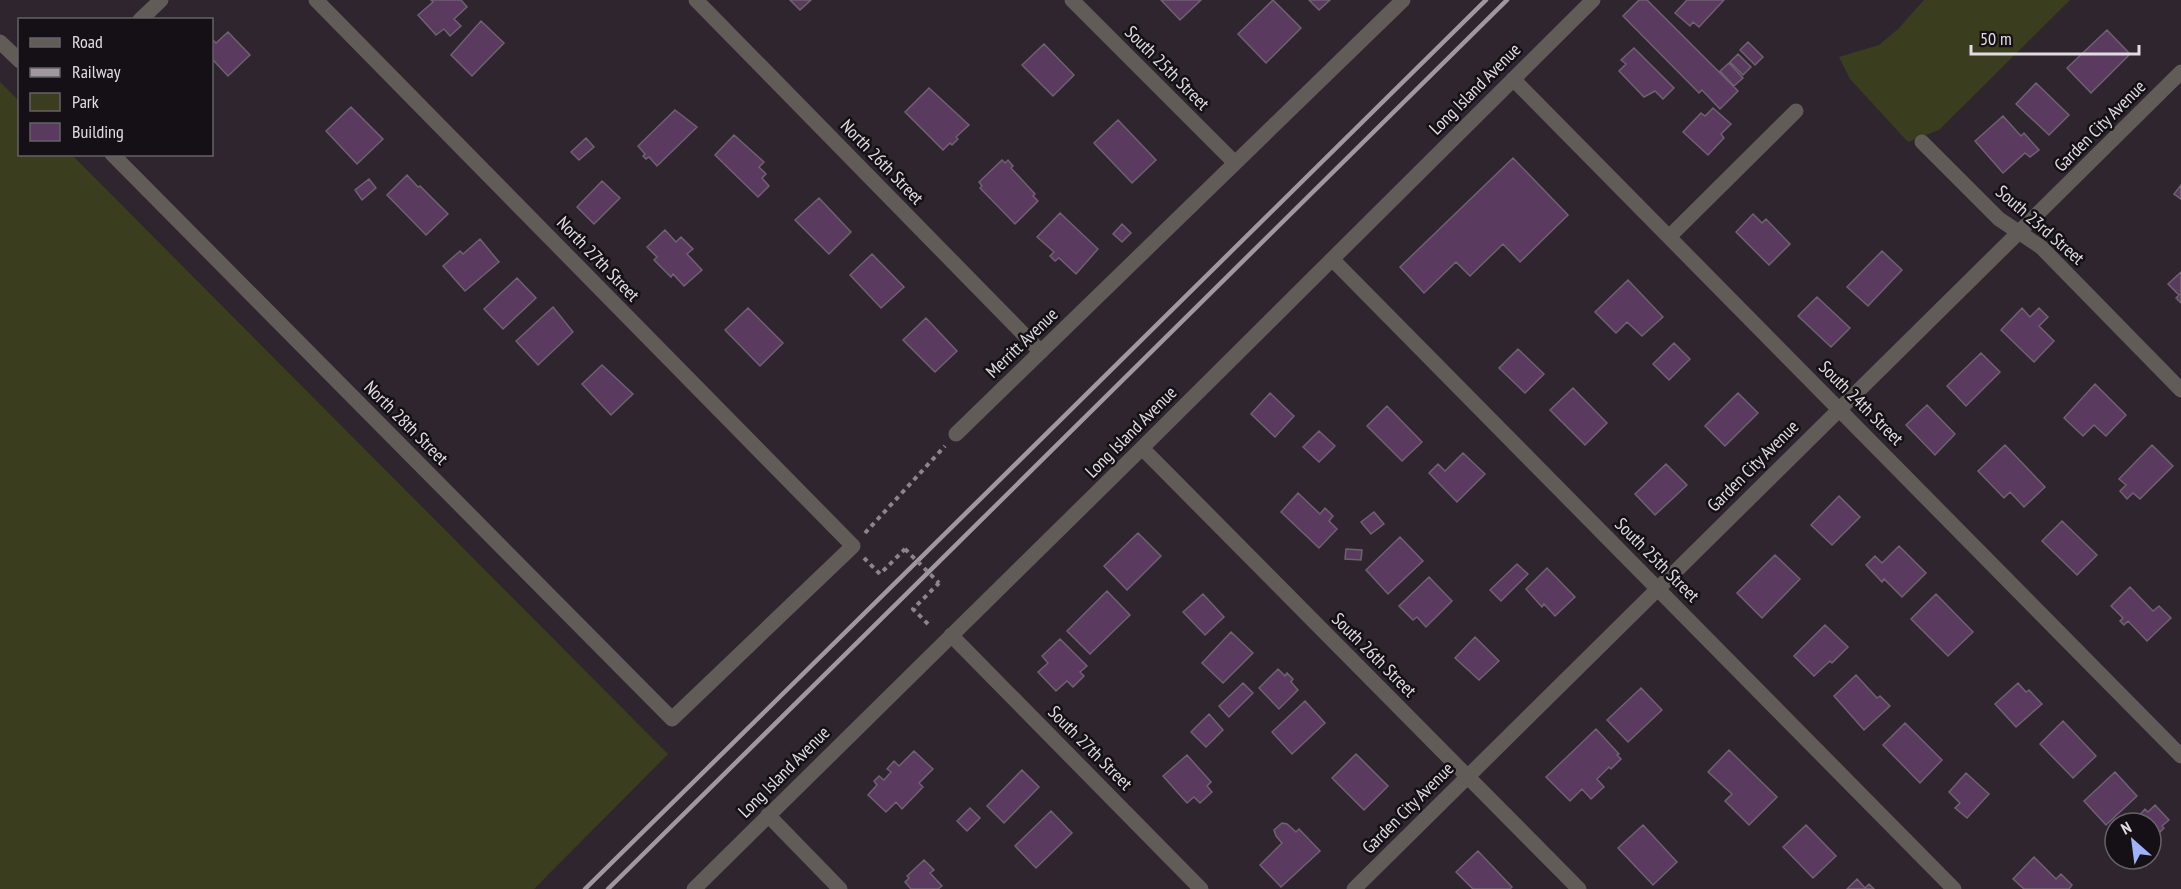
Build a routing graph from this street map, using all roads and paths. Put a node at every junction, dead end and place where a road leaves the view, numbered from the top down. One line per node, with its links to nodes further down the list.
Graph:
1 (161, 0): 7 (street)
2 (316, 0): 24 (street, North 27th Street)
3 (696, 0): 19 (street, North 26th Street)
4 (1072, 0): 15 (street, South 25th Street)
5 (1403, 0): 15 (street, Merritt Avenue)
6 (1593, 0): 11 (street, Long Island Avenue)
7 (142, 18)
8 (0, 42): 9 (street)
9 (18, 60)
10 (2181, 72): 16 (street, Garden City Avenue)
11 (1513, 79): 17 (street, South 24th Street); 18 (street, Long Island Avenue)
12 (1796, 111): 17 (street)
13 (1922, 142): 16 (street, South 23rd Street)
14 (114, 156): 24 (street, North 28th Street)
15 (1235, 163): 19 (street, Merritt Avenue)
16 (2020, 233): 20 (street, South 23rd Street); 21 (street, Garden City Avenue)
17 (1669, 237): 21 (street, South 24th Street)
18 (1332, 259): 23 (street, Long Island Avenue); 26 (street, South 25th Street)
19 (1041, 352): 22 (street, Merritt Avenue)
20 (2181, 390)
21 (1838, 409): 26 (street, Garden City Avenue); 29 (street, South 24th Street)
22 (956, 434): 24 (path)
23 (1142, 448): 28 (street, Long Island Avenue); 30 (street, South 26th Street)
24 (853, 546)
25 (881, 573): 27 (path, bridge)
26 (1658, 588): 30 (street, Garden City Avenue); 37 (street, South 25th Street)
27 (928, 624)
28 (951, 635): 31 (street, Long Island Avenue); 34 (street, South 27th Street)
29 (2181, 756)
30 (1467, 777): 35 (street, Garden City Avenue); 36 (street, South 26th Street)
31 (768, 815): 32 (street, Long Island Avenue); 33 (street)
32 (694, 889)
33 (840, 889)
34 (1201, 889)
35 (1354, 889)
36 (1579, 889)
37 (1954, 889)

